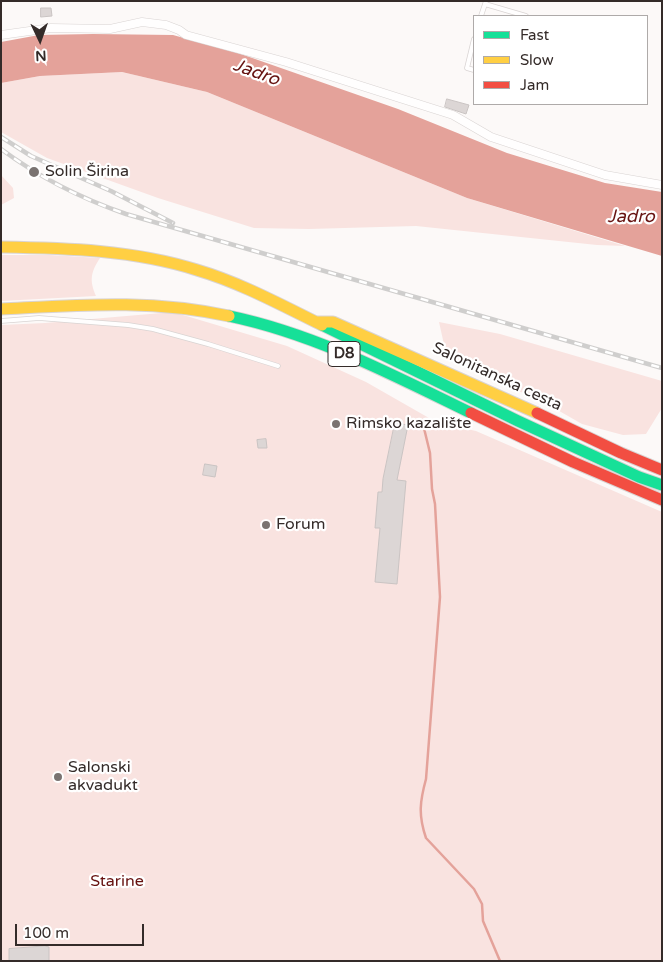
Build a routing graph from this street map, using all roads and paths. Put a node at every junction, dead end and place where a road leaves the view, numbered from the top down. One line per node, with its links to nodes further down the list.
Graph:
1 (486, 3): 2 (lane); 3 (lane)
2 (482, 15)
3 (523, 15)
4 (1, 35): 7 (street)
5 (473, 43): 6 (lane)
6 (473, 70)
7 (662, 185)
8 (1, 247): 11 (main road, D8)
9 (1, 309): 15 (main road, D8)
10 (1, 321): 12 (lane)
11 (316, 323): 13 (main road, Salonitanska cesta); 14 (main road, D8)
12 (278, 366)
13 (662, 470)
14 (662, 485)
15 (662, 500)

